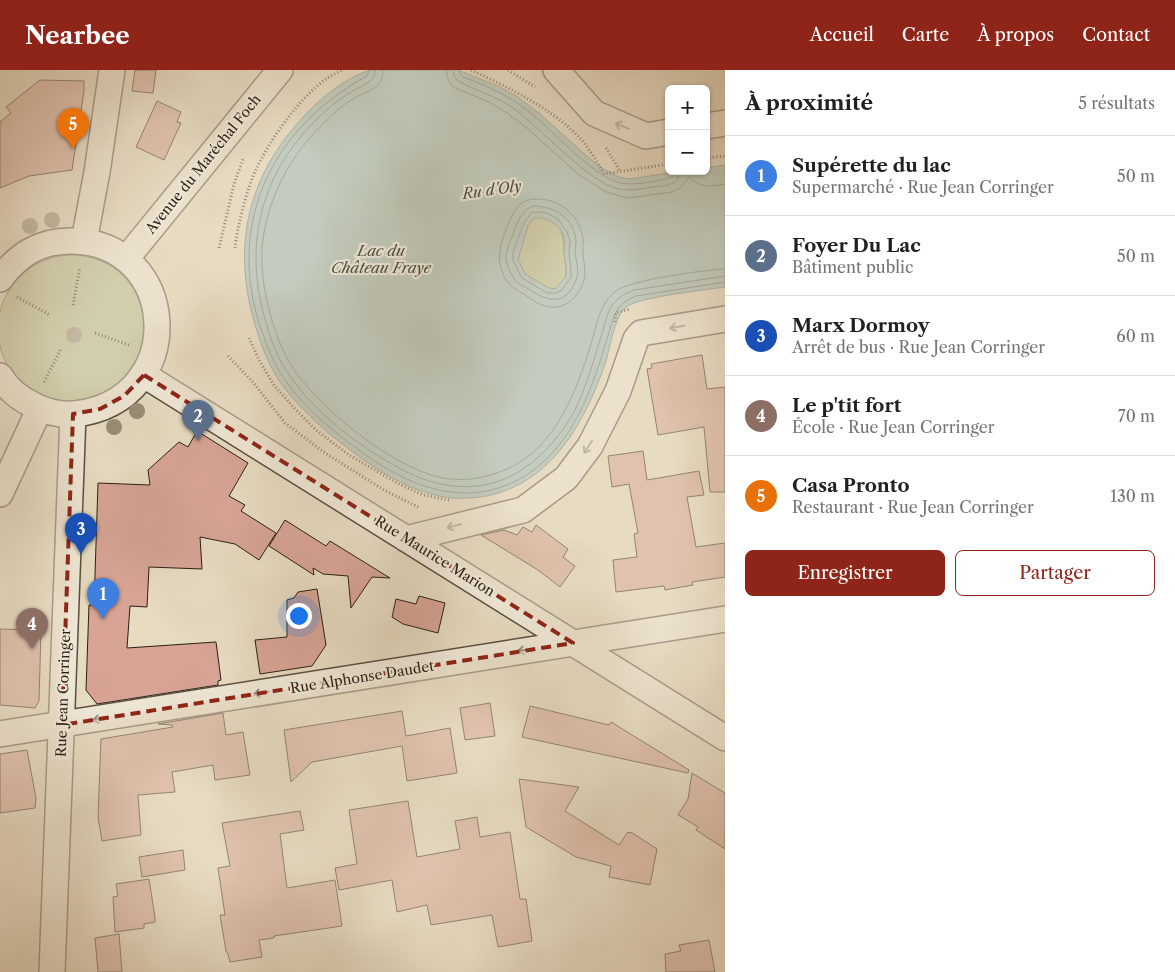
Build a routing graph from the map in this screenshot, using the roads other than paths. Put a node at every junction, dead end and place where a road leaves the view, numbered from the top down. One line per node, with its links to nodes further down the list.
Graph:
1 (112, 70): 7 (street)
2 (280, 70): 8 (street, Avenue du Maréchal Foch)
3 (556, 70): 6 (street, one-way to 3)
4 (725, 123): 5 (street)
5 (710, 125)
6 (665, 133)
7 (88, 242): 8 (street); 9 (street)
8 (126, 259): 11 (street)
9 (7, 287)
10 (725, 319): 16 (street, one-way to 16)
11 (144, 375): 14 (street); 16 (street, Rue Maurice Marion)
12 (0, 376): 13 (street)
13 (41, 397): 14 (street); 15 (street)
14 (72, 414): 19 (street, Rue Jean Corringer)
15 (0, 494)
16 (406, 539): 18 (street, Rue Maurice Marion)
17 (725, 619): 18 (street, Rue Alphonse Daudet)
18 (573, 643): 19 (street, Rue Alphonse Daudet, one-way to 19); 21 (street, Rue Maurice Marion)
19 (62, 725): 20 (street, Rue Alphonse Daudet); 22 (street, Rue Jean Corringer)
20 (0, 734)
21 (725, 738)
22 (52, 972)

